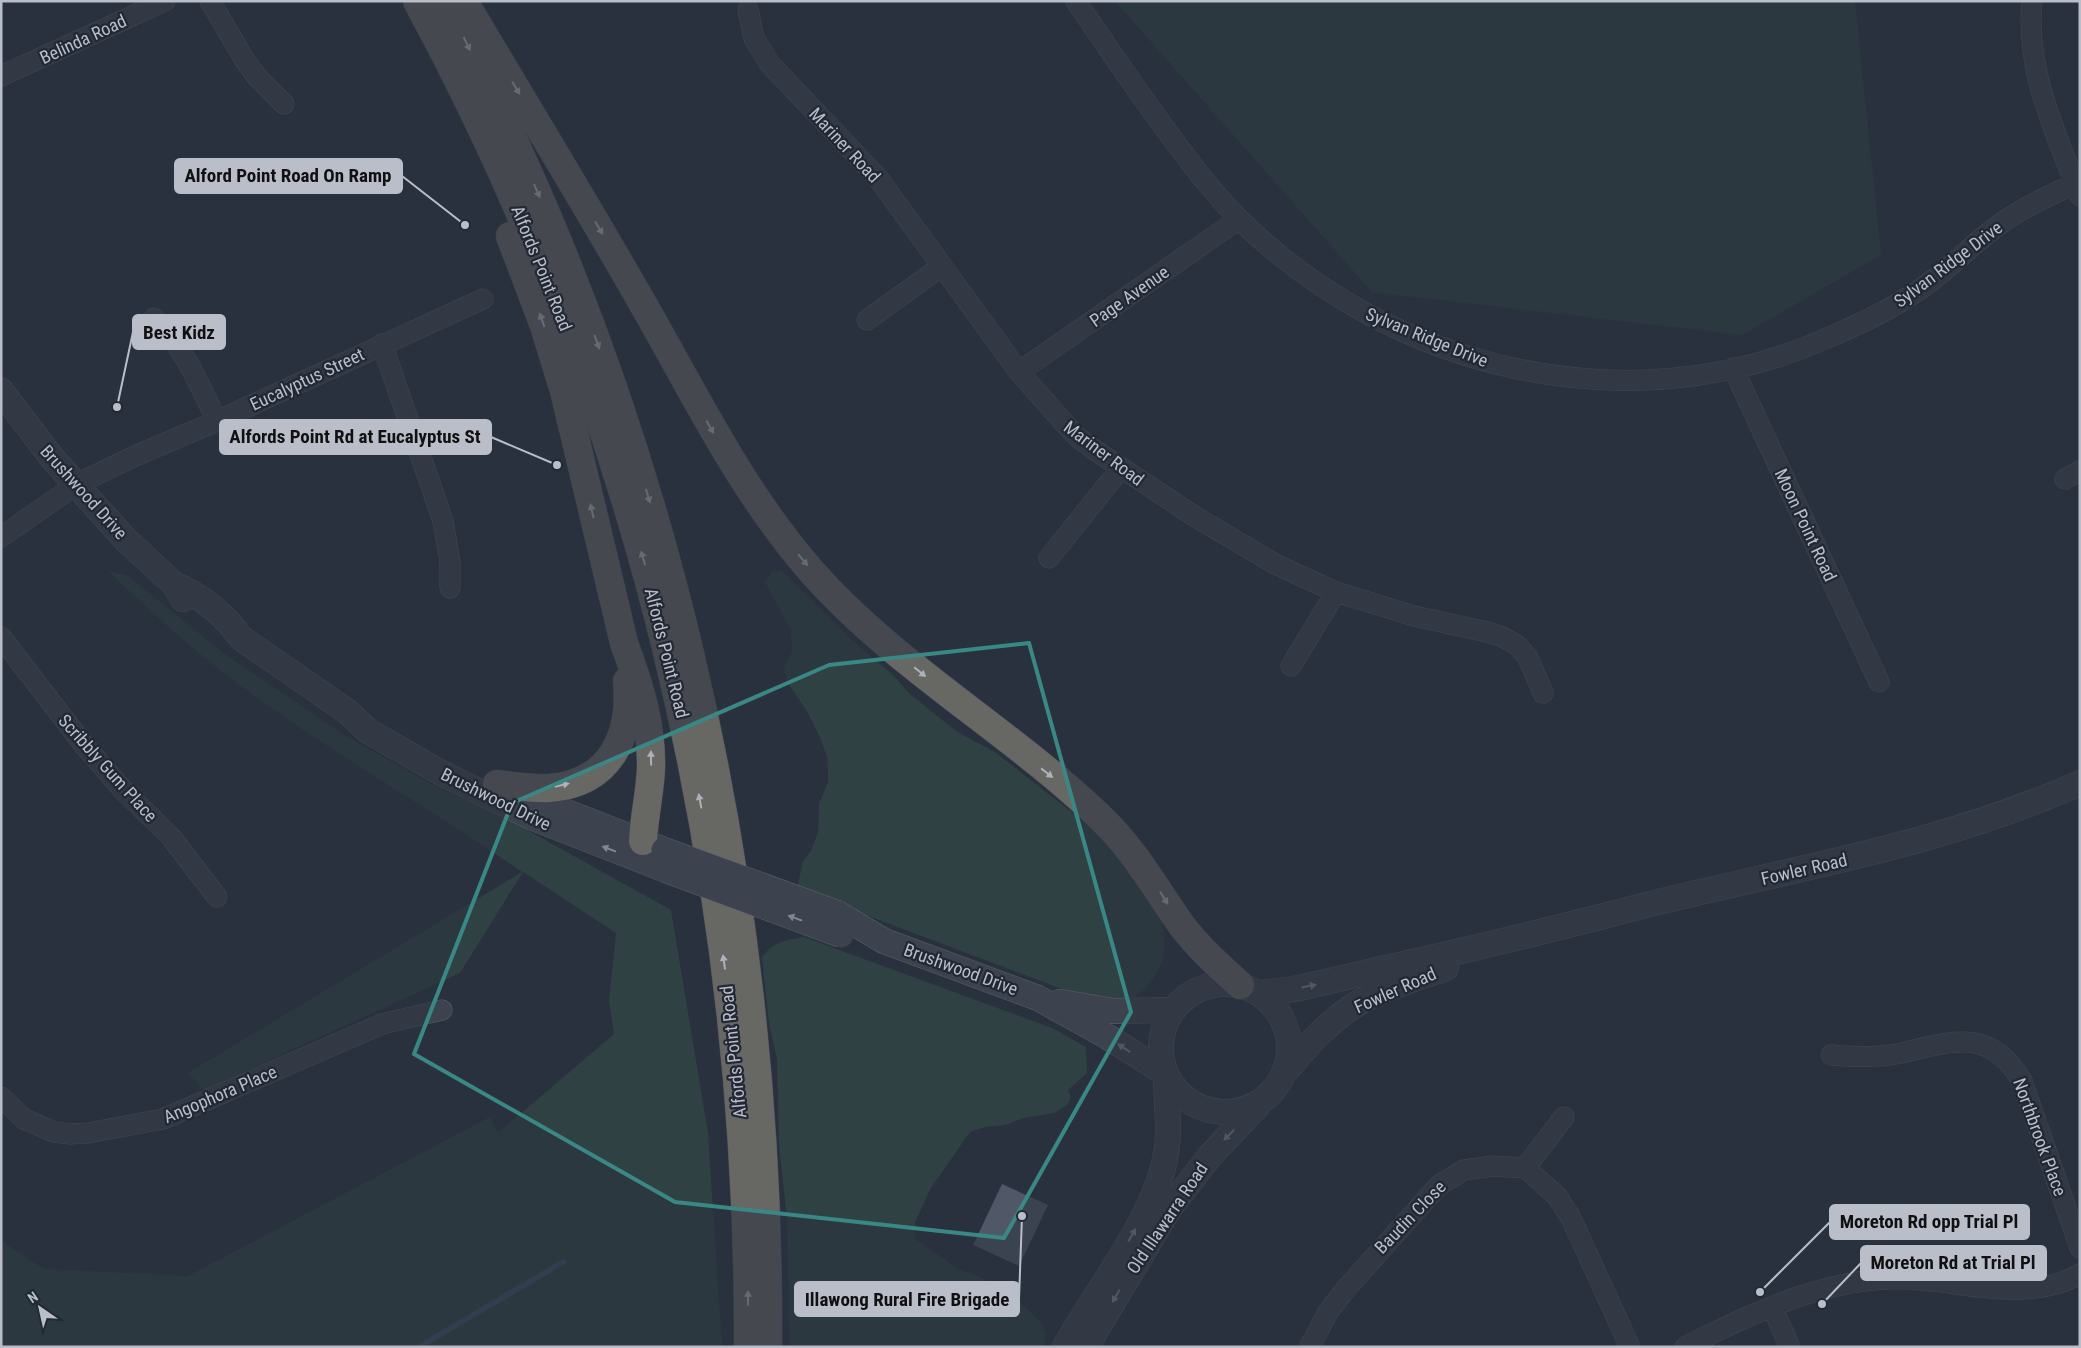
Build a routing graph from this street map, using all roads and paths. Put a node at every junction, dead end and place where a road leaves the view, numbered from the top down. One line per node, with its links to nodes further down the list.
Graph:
1 (165, 1): 10 (street, Belinda Road)
2 (210, 1): 11 (street)
3 (401, 1): 30 (highway, one-way to 3)
4 (417, 1): 55 (highway, Alfords Point Road, one-way to 4)
5 (444, 1): 56 (highway, Alfords Point Road, one-way to 56)
6 (464, 1): 40 (highway, one-way to 40)
7 (1076, 1): 13 (street, Sylvan Ridge Drive)
8 (2032, 1): 12 (street)
9 (748, 10): 14 (street, Mariner Road)
10 (1, 76)
11 (284, 104)
12 (2078, 190): 19 (street, Sylvan Ridge Drive)
13 (1239, 219): 19 (street, Sylvan Ridge Drive); 20 (street, Page Avenue)
14 (942, 266): 17 (street); 20 (street, Mariner Road)
15 (483, 300): 18 (street, Eucalyptus Street)
16 (154, 318): 22 (street)
17 (867, 320)
18 (382, 344): 22 (street, Eucalyptus Street); 27 (street)
19 (1733, 368): 32 (street, Moon Point Road)
20 (1019, 372): 23 (street, Mariner Road)
21 (1, 391): 24 (street, Brushwood Drive)
22 (216, 421): 24 (street, Eucalyptus Street)
23 (1121, 468): 26 (street); 28 (street, Mariner Road)
24 (77, 484): 25 (street); 34 (street, Brushwood Drive)
25 (1, 537)
26 (1050, 558)
27 (450, 588)
28 (1336, 592): 31 (street); 33 (street, Mariner Road)
29 (1, 637): 38 (street, Scribbly Gum Place)
30 (624, 643): 36 (highway, one-way to 30); 37 (highway, one-way to 30)
31 (1291, 666)
32 (1878, 682)
33 (1543, 693)
34 (348, 712): 36 (street, Brushwood Drive); 37 (street, Brushwood Drive, one-way to 34)
35 (2080, 783): 39 (street, Fowler Road)
36 (497, 784): 37 (street, Brushwood Drive)
37 (657, 857): 41 (street, Brushwood Drive, bridge)
38 (217, 897)
39 (1522, 938): 40 (street, Fowler Road, one-way to 39); 45 (street, Fowler Road)
40 (1250, 989): 43 (street); 45 (street)
41 (1038, 998): 43 (street, Brushwood Drive); 46 (street, Brushwood Drive, one-way to 41)
42 (442, 1010): 47 (street, Angophora Place)
43 (1172, 1010): 46 (street)
44 (1831, 1055): 51 (street, Northbrook Place)
45 (1286, 1071): 48 (street)
46 (1166, 1074): 48 (street); 57 (street, Old Illawarra Road, one-way to 46)
47 (1, 1097)
48 (1263, 1100): 58 (street, Old Illawarra Road, one-way to 58)
49 (1564, 1117): 50 (street)
50 (1525, 1168): 54 (street, Baudin Close); 59 (street)
51 (2080, 1248)
52 (2080, 1274): 53 (street)
53 (1772, 1307): 60 (street); 61 (street)
54 (1310, 1346)
55 (748, 1347)
56 (768, 1347)
57 (1065, 1347)
58 (1086, 1347)
59 (1630, 1347)
60 (1685, 1347)
61 (1790, 1347)

